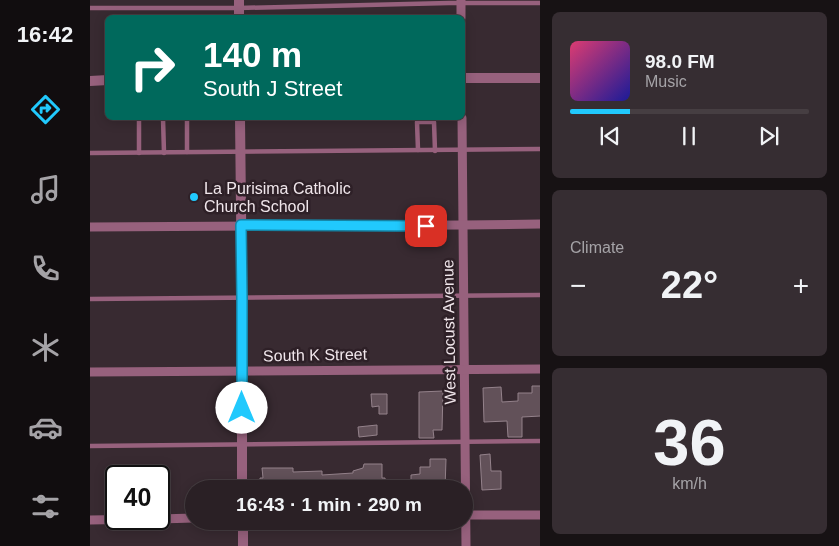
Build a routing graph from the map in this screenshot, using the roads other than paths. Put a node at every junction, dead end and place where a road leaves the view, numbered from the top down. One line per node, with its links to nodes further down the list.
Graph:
1 (461, 2): 2 (lane); 5 (lane); 6 (street)
2 (525, 2): 3 (lane)
3 (540, 3)
4 (90, 8): 5 (lane)
5 (239, 8)
6 (461, 15)
7 (465, 78): 8 (street)
8 (540, 78)
9 (105, 80): 10 (street)
10 (90, 81)
11 (139, 120): 23 (lane)
12 (164, 120): 24 (lane)
13 (187, 120): 20 (lane)
14 (240, 120): 21 (street)
15 (462, 120): 18 (street, West Locust Avenue)
16 (540, 149): 18 (lane)
17 (418, 150): 19 (lane); 19 (lane); 21 (lane)
18 (462, 150): 19 (lane); 28 (street, West Locust Avenue)
19 (435, 151)
20 (187, 152): 21 (lane); 24 (lane)
21 (240, 152): 26 (street)
22 (90, 153): 23 (lane)
23 (138, 153): 24 (lane)
24 (164, 153)
25 (540, 224): 28 (street)
26 (241, 225): 27 (street); 28 (street); 31 (street)
27 (90, 226)
28 (462, 226): 29 (street, West Locust Avenue)
29 (463, 295): 30 (lane); 31 (lane); 33 (street, West Locust Avenue)
30 (540, 295)
31 (242, 298): 32 (lane); 35 (street)
32 (90, 300)
33 (464, 369): 34 (street, South K Street); 35 (street, South K Street); 38 (street, West Locust Avenue)
34 (540, 369)
35 (242, 371): 36 (street, South K Street); 39 (street)
36 (90, 372)
37 (540, 441): 38 (lane)
38 (465, 442): 39 (lane); 42 (street, West Locust Avenue)
39 (242, 445): 40 (lane); 41 (street)
40 (90, 446)
41 (242, 480)
42 (465, 480)
43 (540, 514): 44 (street)
44 (473, 515)
45 (170, 518): 46 (street)
46 (185, 518)
47 (90, 520): 48 (street)
48 (105, 520)
49 (243, 530): 51 (street)
50 (465, 530): 52 (street, West Locust Avenue)
51 (243, 546)
52 (466, 546)

